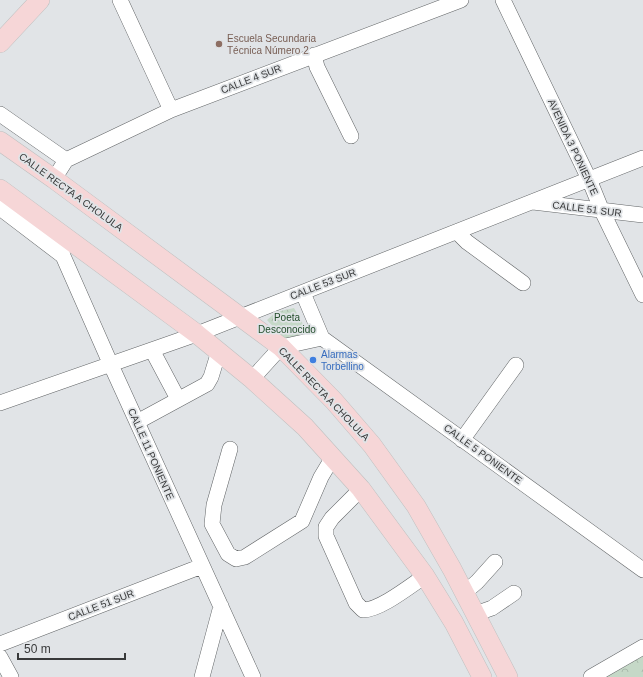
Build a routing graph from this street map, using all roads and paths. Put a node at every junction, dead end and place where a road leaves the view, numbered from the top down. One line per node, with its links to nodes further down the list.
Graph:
1 (40, 0): 5 (main road)
2 (120, 0): 7 (street)
3 (462, 0): 6 (street, CALLE 4 SUR)
4 (503, 0): 14 (street, AVENIDA 3 PONIENTE)
5 (0, 43)
6 (314, 55): 7 (street, CALLE 4 SUR); 9 (street)
7 (170, 110): 12 (street, CALLE 4 SUR)
8 (0, 114): 12 (street)
9 (352, 136)
10 (0, 141): 13 (main road, CALLE RECTA A CHOLULA)
11 (643, 158): 14 (street, CALLE 53 SUR)
12 (66, 160): 13 (street)
13 (54, 179): 26 (main road, CALLE RECTA A CHOLULA)
14 (589, 179): 16 (street, CALLE 53 SUR); 18 (street, AVENIDA 3 PONIENTE)
15 (0, 189): 20 (main road)
16 (531, 202): 18 (street, CALLE 51 SUR); 21 (street, CALLE 53 SUR)
17 (0, 208): 22 (street)
18 (602, 211): 19 (street, CALLE 51 SUR); 25 (street, AVENIDA 3 PONIENTE)
19 (643, 215)
20 (55, 229): 22 (street, CALLE 11 PONIENTE); 27 (main road)
21 (457, 232): 23 (street); 24 (street, CALLE 53 SUR)
22 (63, 256): 32 (street, CALLE 11 PONIENTE)
23 (523, 283)
24 (302, 293): 26 (street, CALLE 53 SUR); 28 (street)
25 (643, 295)
26 (239, 316): 27 (street, CALLE 53 SUR); 29 (main road, CALLE RECTA A CHOLULA)
27 (197, 334): 30 (street, CALLE 53 SUR); 31 (main road)
28 (322, 338): 29 (street); 38 (street, CALLE 5 PONIENTE)
29 (280, 347): 34 (street); 46 (main road, CALLE RECTA A CHOLULA)
30 (152, 350): 32 (street, CALLE 53 SUR); 35 (street)
31 (219, 351): 34 (main road); 35 (street)
32 (111, 365): 36 (street, CALLE 53 SUR); 37 (street, CALLE 11 PONIENTE)
33 (516, 365): 38 (street)
34 (252, 379): 40 (main road)
35 (178, 399): 37 (street)
36 (0, 403)
37 (137, 422): 43 (street, CALLE 11 PONIENTE)
38 (462, 440): 44 (street, CALLE 5 PONIENTE)
39 (230, 449): 40 (street)
40 (333, 457): 41 (main road)
41 (361, 489): 45 (main road); 45 (street)
42 (495, 562): 46 (street)
43 (202, 566): 48 (street, CALLE 11 PONIENTE); 50 (street, CALLE 51 SUR)
44 (643, 570)
45 (425, 576): 56 (main road)
46 (464, 593): 49 (main road, CALLE RECTA A CHOLULA)
47 (514, 593): 49 (street)
48 (220, 606): 54 (street); 55 (street, CALLE 11 PONIENTE)
49 (475, 614): 57 (main road, CALLE RECTA A CHOLULA)
50 (0, 644)
51 (643, 647): 58 (street)
52 (0, 657): 53 (street)
53 (11, 677)
54 (202, 677)
55 (253, 677)
56 (482, 677)
57 (508, 677)
58 (591, 677)

